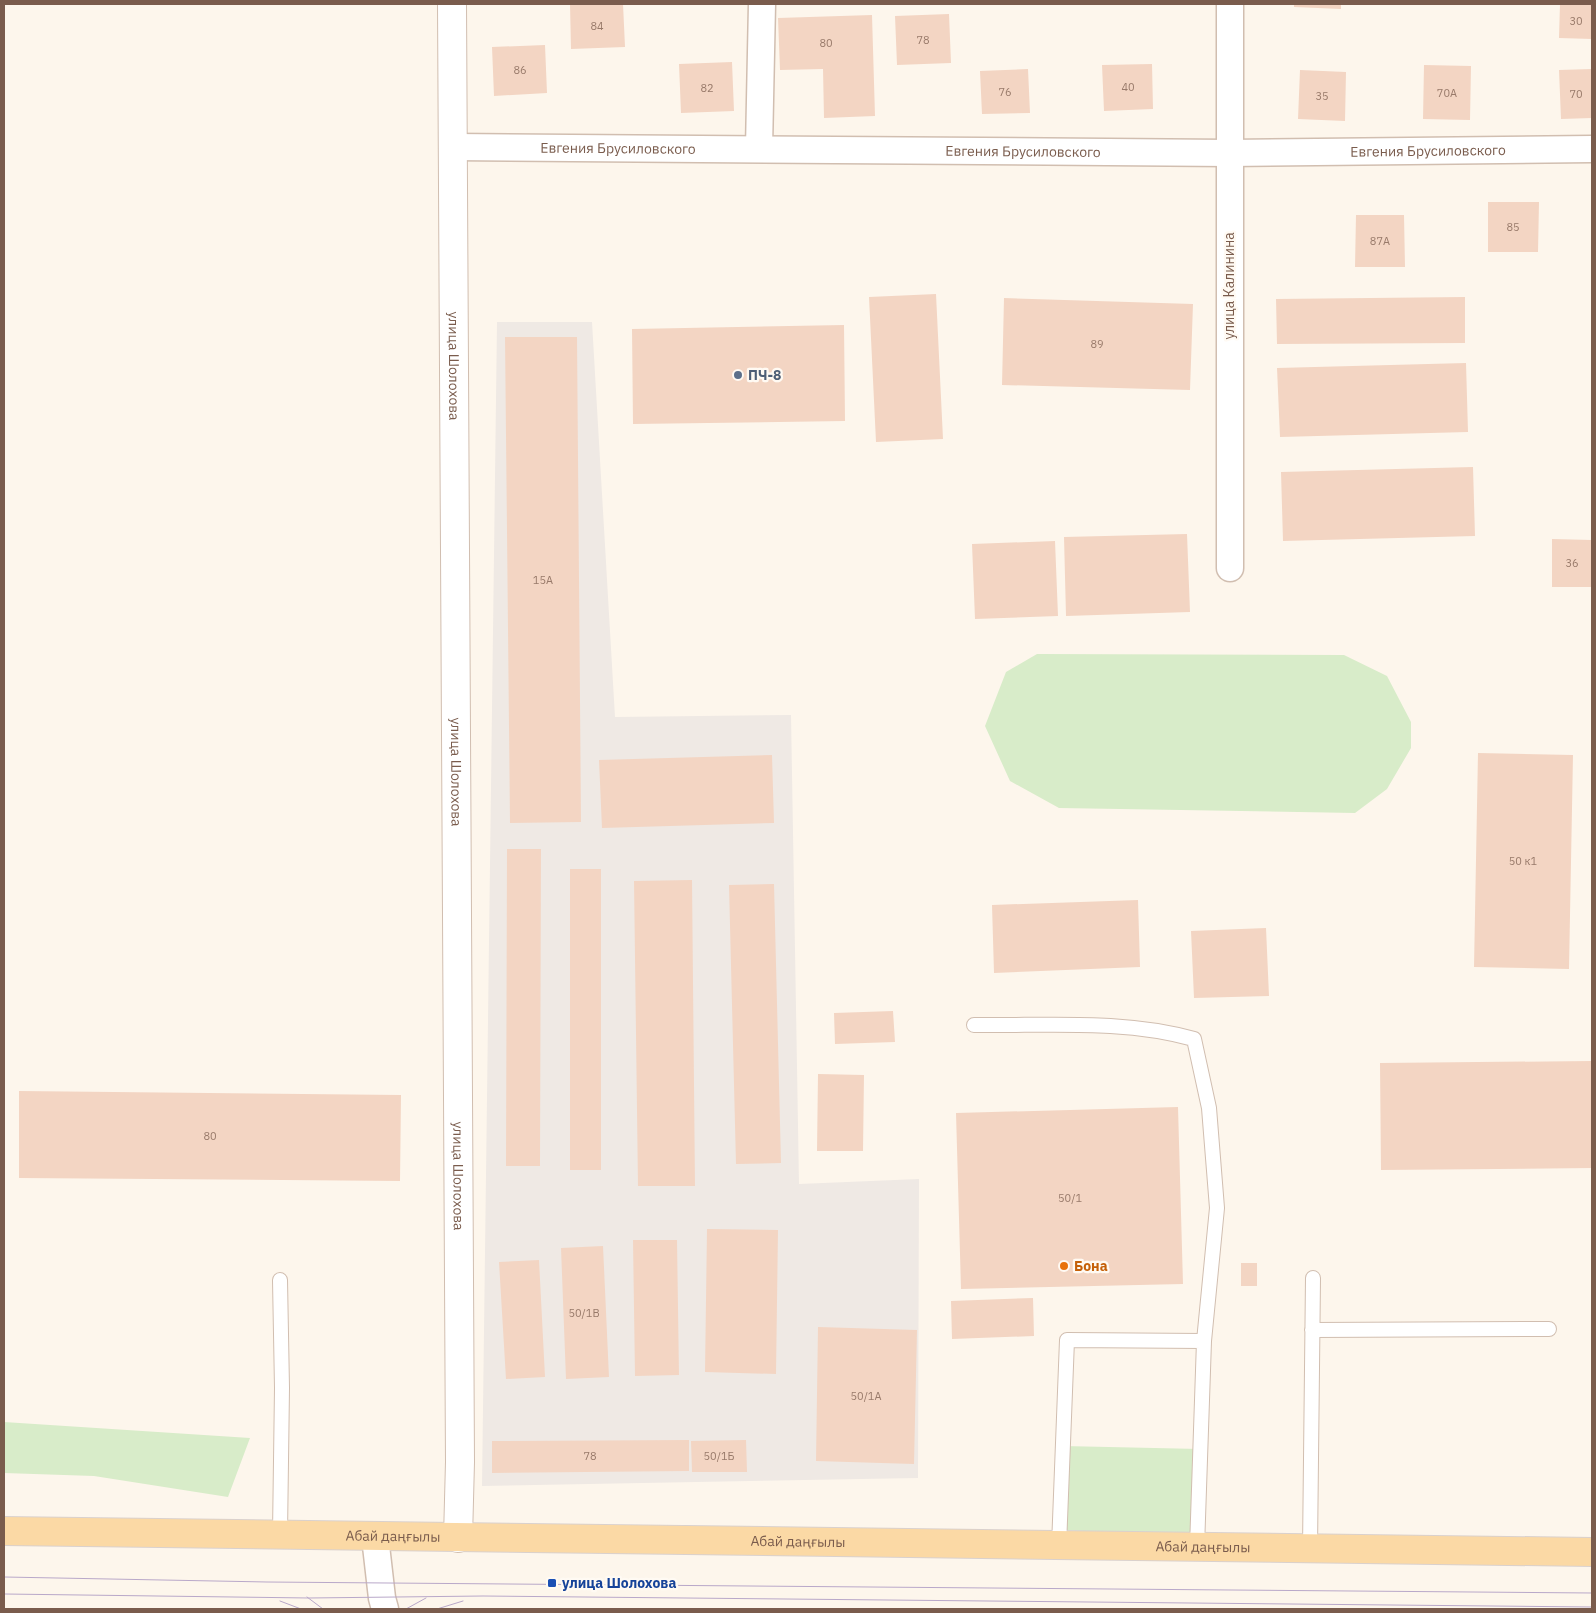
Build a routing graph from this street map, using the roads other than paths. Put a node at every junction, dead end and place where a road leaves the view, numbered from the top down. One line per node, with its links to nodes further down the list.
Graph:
1 (452, 4): 4 (street, улица Шолохова)
2 (762, 4): 5 (street)
3 (1230, 4): 7 (street, улица Калинина)
4 (453, 147): 5 (street, Евгения Брусиловского); 18 (street, улица Шолохова)
5 (759, 148): 7 (street, Евгения Брусиловского)
6 (1592, 149): 7 (street, Евгения Брусиловского)
7 (1229, 153): 8 (street, улица Калинина)
8 (1230, 568)
9 (974, 1025): 14 (lane)
10 (1313, 1278): 13 (lane)
11 (280, 1280): 16 (lane)
12 (1549, 1329): 13 (lane)
13 (1312, 1330): 21 (lane)
14 (1204, 1341): 19 (lane); 20 (lane)
15 (4, 1531): 16 (main road, Абай даңғылы)
16 (280, 1534): 17 (main road, Абай даңғылы)
17 (375, 1537): 18 (main road, Абай даңғылы); 23 (street)
18 (458, 1538): 19 (main road, Абай даңғылы)
19 (1059, 1546): 20 (main road, Абай даңғылы)
20 (1196, 1548): 21 (main road, Абай даңғылы)
21 (1310, 1549): 22 (main road, Абай даңғылы)
22 (1592, 1552)
23 (385, 1609)

